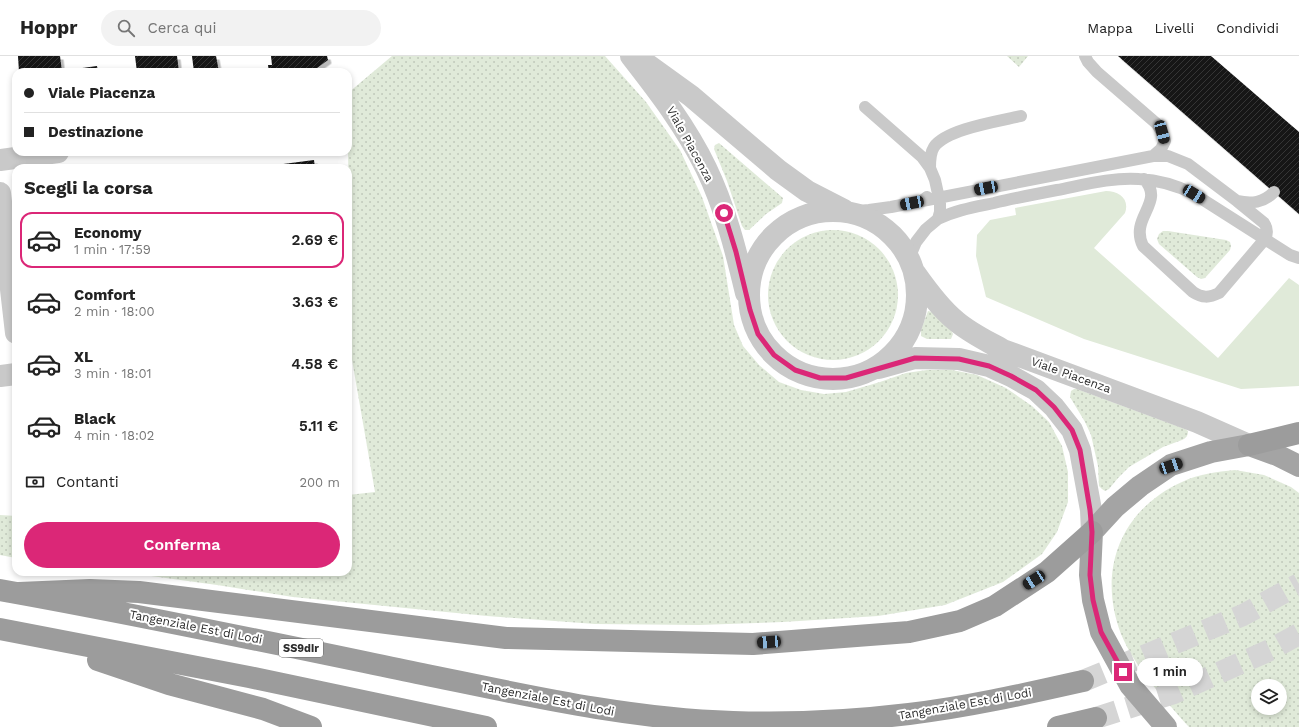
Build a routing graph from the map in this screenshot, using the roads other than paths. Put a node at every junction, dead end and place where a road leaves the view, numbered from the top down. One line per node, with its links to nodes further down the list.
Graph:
1 (632, 56): 23 (street, Viale Piacenza)
2 (636, 56): 17 (street, Viale Piacenza)
3 (1085, 56): 7 (lane)
4 (865, 107): 9 (lane)
5 (1021, 116): 9 (lane)
6 (29, 156): 8 (street)
7 (1152, 156): 14 (lane); 16 (lane)
8 (0, 160)
9 (930, 168): 11 (lane)
10 (1144, 179): 18 (lane); 19 (lane); 19 (lane)
11 (935, 180): 14 (lane); 15 (lane)
12 (1274, 192): 16 (lane)
13 (0, 193): 22 (street)
14 (939, 197): 15 (lane); 18 (lane)
15 (922, 201): 17 (lane)
16 (1237, 201): 19 (lane)
17 (846, 212): 21 (street); 23 (street)
18 (938, 219): 21 (lane)
19 (1265, 239): 20 (lane)
20 (1299, 258)
21 (912, 268): 24 (street); 28 (street, Viale Piacenza)
22 (12, 298)
23 (750, 310): 24 (street, Viale Piacenza)
24 (870, 371): 30 (street, Viale Piacenza)
25 (12, 374): 26 (street)
26 (0, 376)
27 (1299, 433): 28 (highway)
28 (1249, 445): 29 (main road); 30 (main road)
29 (1299, 466)
30 (1092, 532): 31 (highway); 38 (main road)
31 (10, 592): 33 (highway, Tangenziale Est di Lodi / SS9dir)
32 (8, 630): 35 (highway); 36 (highway)
33 (1083, 681)
34 (1096, 718): 37 (highway)
35 (311, 727)
36 (486, 727)
37 (1058, 727)
38 (1166, 727)

